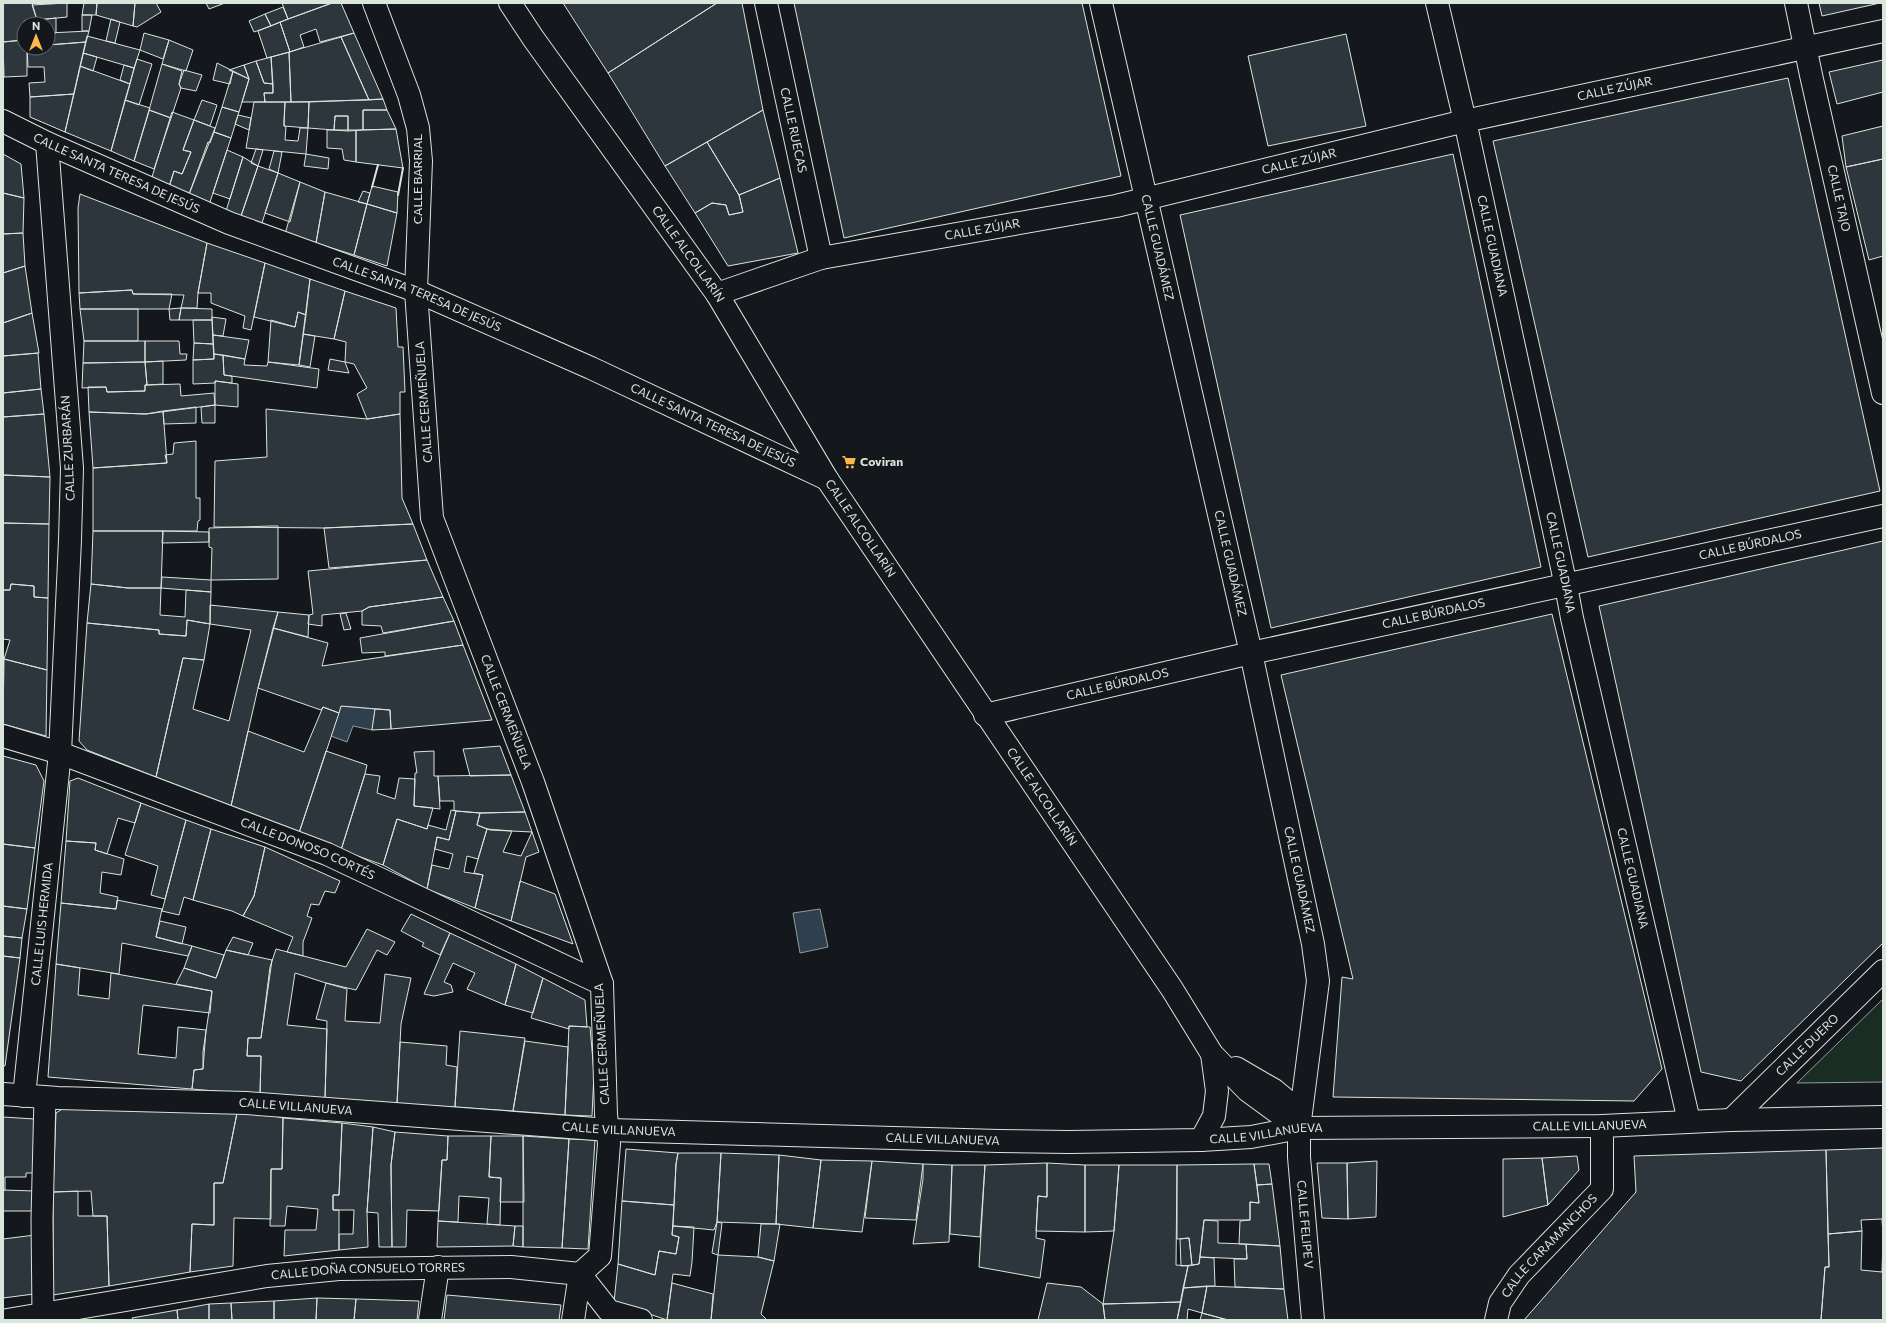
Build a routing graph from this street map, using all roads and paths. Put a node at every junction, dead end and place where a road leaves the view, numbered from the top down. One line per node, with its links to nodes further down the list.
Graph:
1 (374, 3): 15 (street, CALLE BARRIAL)
2 (510, 3): 16 (street, CALLE ALCOLLARÍN)
3 (766, 3): 14 (street, CALLE RUECAS)
4 (1101, 3): 13 (street, CALLE GUADÁMEZ)
5 (1437, 3): 10 (street, CALLE GUADIANA)
6 (1796, 3): 8 (street, CALLE TAJO)
7 (1883, 31): 8 (street, CALLE ZÚJAR)
8 (1807, 49): 10 (street, CALLE ZÚJAR); 17 (street, CALLE TAJO)
9 (3, 105): 11 (street)
10 (1465, 121): 13 (street, CALLE ZÚJAR); 20 (street, CALLE GUADIANA)
11 (7, 123): 12 (street, CALLE SANTA TERESA DE JESÚS)
12 (47, 143): 15 (street, CALLE SANTA TERESA DE JESÚS); 24 (street, CALLE ZURBARÁN)
13 (1146, 199): 14 (street, CALLE ZÚJAR); 21 (street, CALLE GUADÁMEZ)
14 (821, 258): 16 (street, CALLE ZÚJAR)
15 (416, 291): 18 (street, CALLE SANTA TERESA DE JESÚS); 26 (street, CALLE CERMEÑUELA)
16 (717, 294): 18 (street, CALLE ALCOLLARÍN)
17 (1883, 393)
18 (827, 479): 22 (street, CALLE ALCOLLARÍN)
19 (1883, 516): 20 (street, CALLE BÚRDALOS)
20 (1566, 586): 21 (street, CALLE BÚRDALOS); 31 (street, CALLE GUADIANA)
21 (1251, 654): 22 (street, CALLE BÚRDALOS); 33 (street, CALLE GUADÁMEZ)
22 (985, 715): 27 (street, CALLE ALCOLLARÍN)
23 (3, 736): 24 (street, CALLE DONOSO CORTÉS)
24 (60, 753): 26 (street, CALLE DONOSO CORTÉS); 28 (street, CALLE LUIS HERMIDA)
25 (1883, 971): 30 (street, CALLE DUERO)
26 (602, 984): 34 (street, CALLE CERMEÑUELA)
27 (1212, 1054): 33 (street, CALLE ALCOLLARÍN); 35 (street, CALLE ALCOLLARÍN)
28 (24, 1095): 34 (street, CALLE VILLANUEVA); 38 (street)
29 (1883, 1117): 30 (street, CALLE VILLANUEVA)
30 (1731, 1120): 31 (street, CALLE VILLANUEVA)
31 (1689, 1121): 32 (street, CALLE VILLANUEVA)
32 (1602, 1126): 33 (street, CALLE VILLANUEVA); 45 (street, CALLE CARAMANCHOS)
33 (1299, 1128): 35 (street, CALLE VILLANUEVA); 44 (street, CALLE FELIPE V)
34 (609, 1130): 35 (street, CALLE VILLANUEVA); 37 (street)
35 (1201, 1140)
36 (438, 1267): 37 (street, CALLE DOÑA CONSUELO TORRES); 39 (street, CALLE DOÑA CONSUELO TORRES); 41 (street)
37 (580, 1274): 42 (street); 43 (street)
38 (43, 1314): 39 (street, CALLE DOÑA CONSUELO TORRES); 40 (street, CALLE DOÑA CONSUELO TORRES)
39 (84, 1314)
40 (7, 1320)
41 (430, 1320)
42 (573, 1320)
43 (641, 1320)
44 (1313, 1320)
45 (1496, 1320)

